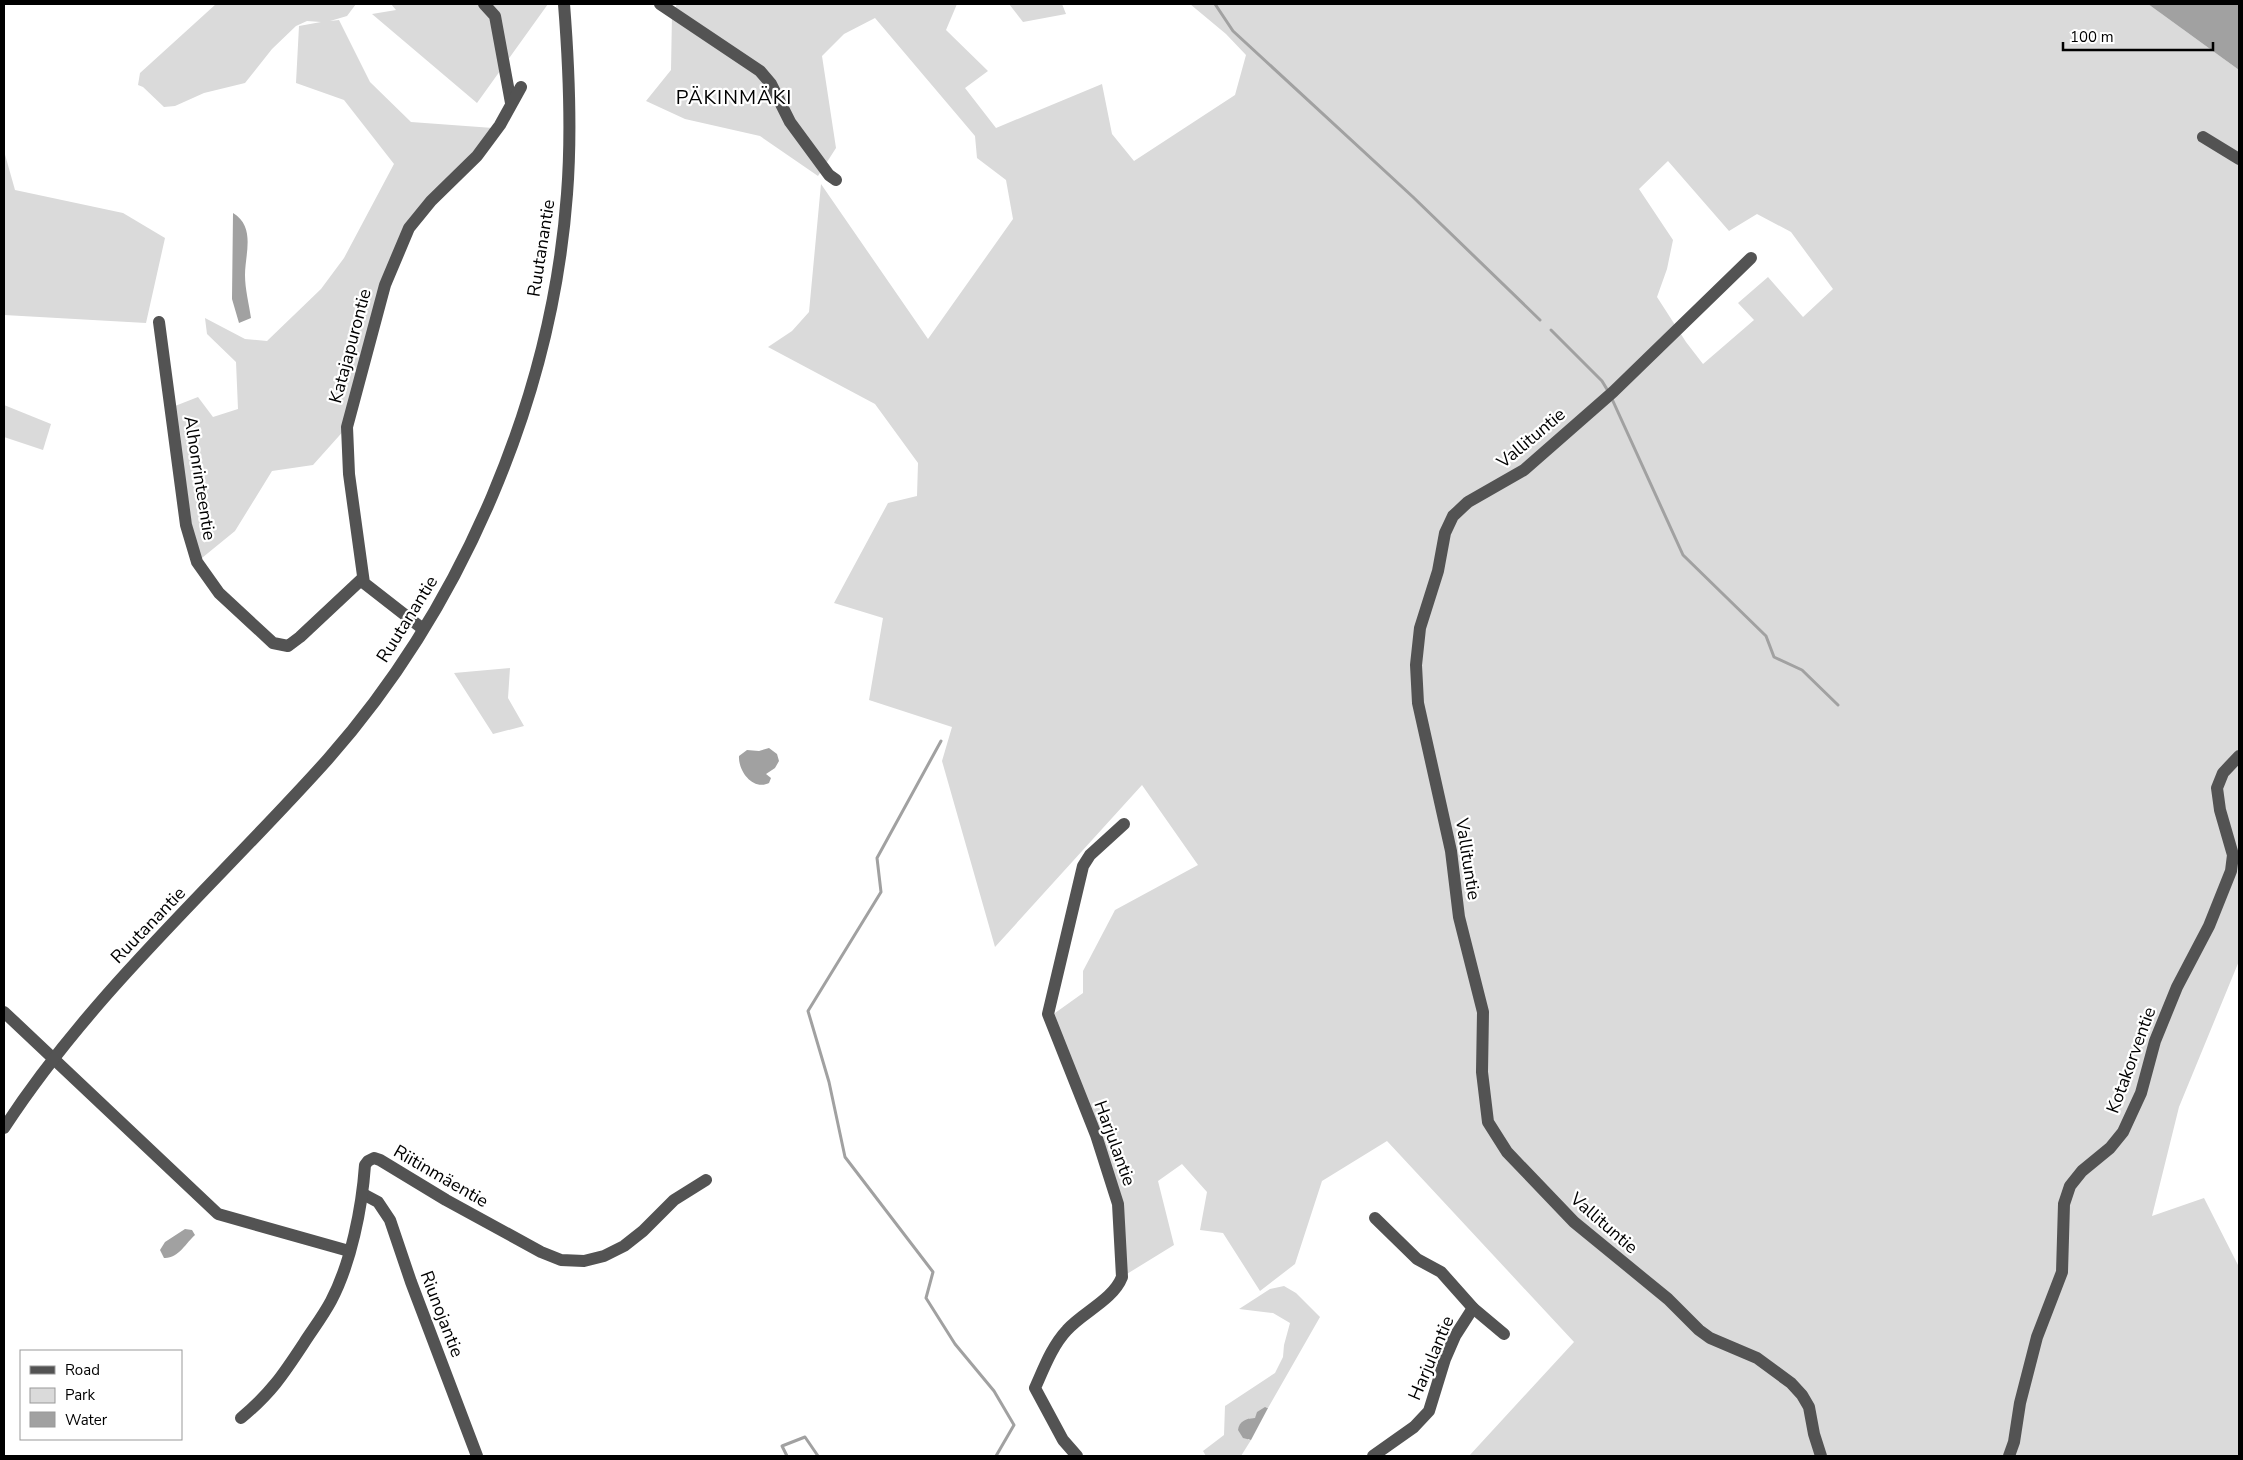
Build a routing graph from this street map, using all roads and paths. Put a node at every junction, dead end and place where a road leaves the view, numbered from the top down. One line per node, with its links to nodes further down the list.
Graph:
1 (484, 4): 5 (street)
2 (564, 4): 12 (street, Ruutanantie)
3 (660, 4): 8 (street)
4 (521, 87): 5 (street, Katajapurontie)
5 (511, 103): 11 (street, Katajapurontie)
6 (2203, 137): 7 (street)
7 (2239, 159)
8 (836, 180)
9 (1751, 258): 28 (street, Vallituntie)
10 (159, 322): 11 (street, Alhonrinteentie)
11 (363, 578): 12 (street)
12 (423, 629): 16 (street, Ruutanantie)
13 (2239, 756): 29 (street, Kotakorventie)
14 (1124, 824): 26 (street, Harjulantie)
15 (4, 1012): 16 (street)
16 (54, 1058): 17 (street, Ruutanantie); 21 (street)
17 (4, 1128)
18 (706, 1180): 19 (street, Riitinmäentie)
19 (363, 1194): 21 (street, Riitinmäentie); 25 (street, Riunojantie)
20 (1375, 1218): 22 (street)
21 (349, 1251): 24 (street, Riitinmäentie)
22 (1473, 1308): 23 (street); 27 (street, Harjulantie)
23 (1504, 1334)
24 (241, 1418)
25 (477, 1456)
26 (1077, 1456)
27 (1373, 1456)
28 (1821, 1456)
29 (2009, 1456)

